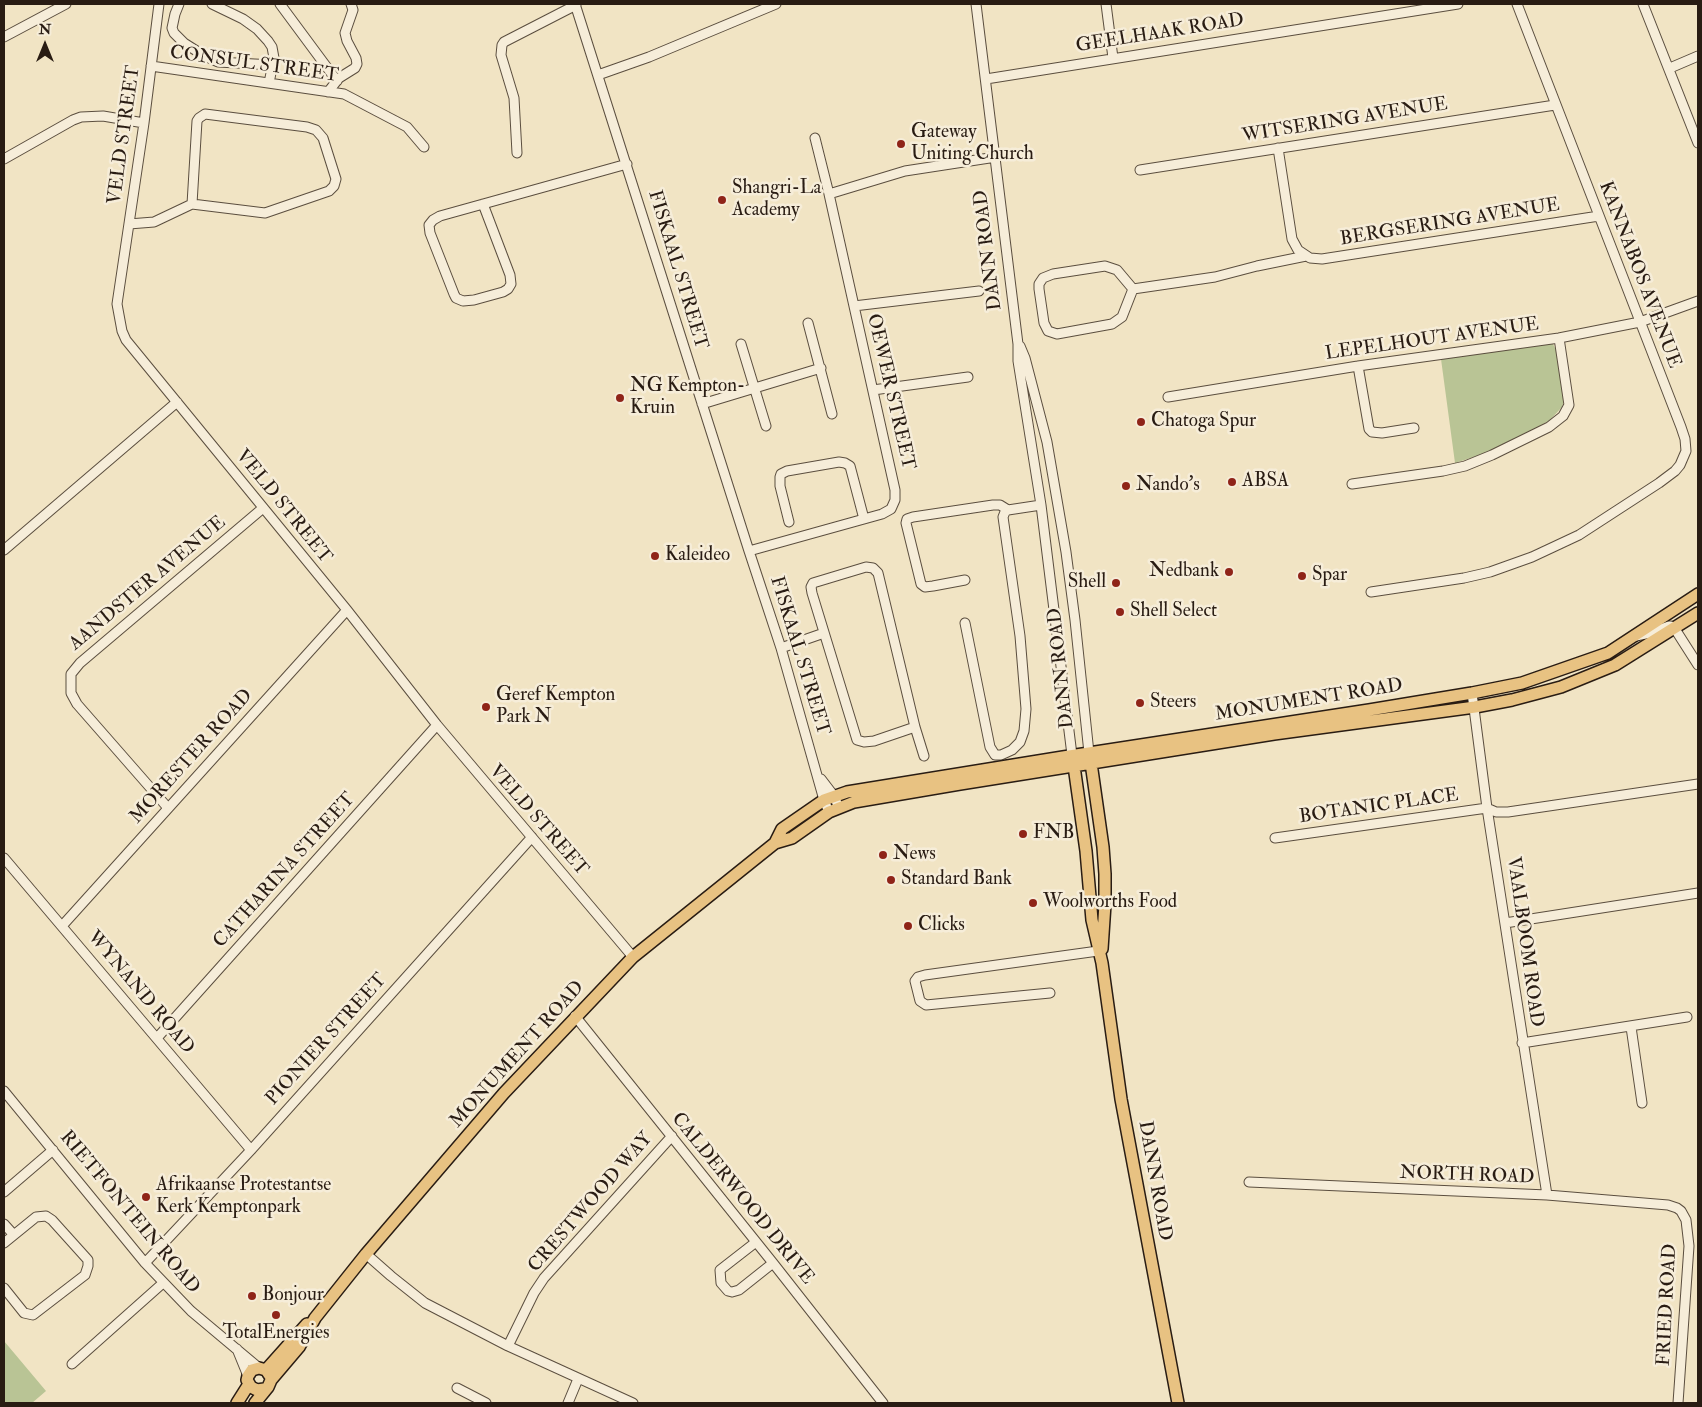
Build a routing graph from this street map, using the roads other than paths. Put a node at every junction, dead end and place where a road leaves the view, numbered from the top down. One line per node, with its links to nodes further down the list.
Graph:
1 (66, 4): 14 (street)
2 (159, 4): 18 (street, VELD STREET)
3 (179, 4): 17 (street)
4 (212, 4): 17 (street)
5 (280, 4): 22 (street)
6 (351, 4): 22 (street)
7 (576, 4): 20 (street, FISKAAL STREET); 31 (street)
8 (776, 4): 20 (street)
9 (976, 4): 21 (street, DANN ROAD)
10 (1106, 4): 16 (street)
11 (1458, 4): 16 (street, GEELHAAK ROAD)
12 (1517, 4): 25 (street, KANNABOS AVENUE)
13 (1643, 4): 19 (street)
14 (4, 37)
15 (1698, 56): 19 (street)
16 (1113, 58): 21 (street, GEELHAAK ROAD)
17 (273, 65): 23 (street)
18 (151, 66): 23 (street, CONSUL STREET); 26 (street, VELD STREET)
19 (1670, 68): 28 (street)
20 (598, 75): 34 (street, FISKAAL STREET)
21 (986, 79): 32 (street, DANN ROAD)
22 (337, 81): 24 (street)
23 (269, 83): 24 (street, CONSUL STREET)
24 (328, 92): 29 (street, CONSUL STREET)
25 (1555, 105): 30 (street, WITSERING AVENUE); 39 (street, KANNABOS AVENUE)
26 (144, 123): 33 (street); 40 (street, VELD STREET)
27 (815, 138): 36 (street, OEWER STREET)
28 (1698, 143)
29 (424, 147)
30 (1278, 148): 35 (street, WITSERING AVENUE); 41 (street)
31 (518, 153)
32 (996, 157): 36 (street); 50 (street, DANN ROAD)
33 (4, 159)
34 (627, 164): 38 (street); 58 (street, FISKAAL STREET)
35 (1140, 170)
36 (829, 194): 45 (street, OEWER STREET)
37 (192, 204): 37 (street); 40 (street)
38 (483, 204): 38 (street)
39 (1599, 216): 41 (street, BERGSERING AVENUE); 46 (street, KANNABOS AVENUE)
40 (129, 224): 57 (street, VELD STREET)
41 (1306, 256): 42 (street, BERGSERING AVENUE)
42 (1133, 289): 42 (street)
43 (979, 291): 45 (street)
44 (1698, 301): 46 (street, LEPELHOUT AVENUE)
45 (854, 306): 55 (street, OEWER STREET)
46 (1640, 322): 48 (street, LEPELHOUT AVENUE); 71 (street, KANNABOS AVENUE)
47 (808, 323): 52 (street)
48 (1559, 338): 51 (street, LEPELHOUT AVENUE); 62 (street)
49 (742, 344): 54 (street)
50 (1018, 344): 63 (street, DANN ROAD); 88 (street, DANN ROAD)
51 (1358, 366): 56 (street, LEPELHOUT AVENUE); 61 (street)
52 (821, 368): 54 (street); 59 (street)
53 (968, 377): 55 (street)
54 (754, 387): 58 (street); 60 (street)
55 (873, 390): 66 (street, OEWER STREET)
56 (1168, 397)
57 (177, 402): 64 (street, VELD STREET); 68 (street)
58 (702, 404): 69 (street, FISKAAL STREET)
59 (832, 414)
60 (766, 426)
61 (1414, 428)
62 (1352, 484)
63 (1042, 504): 65 (street); 89 (street, DANN ROAD)
64 (263, 508): 73 (street, VELD STREET); 92 (street, AANDSTER AVENUE)
65 (1008, 510): 70 (street); 75 (street)
66 (864, 519): 67 (street); 69 (street, OEWER STREET)
67 (789, 522)
68 (4, 550)
69 (749, 551): 79 (street, FISKAAL STREET)
70 (965, 580)
71 (1371, 592)
72 (1698, 594): 78 (main road, MONUMENT ROAD)
73 (347, 610): 85 (street, VELD STREET); 92 (street, MORESTER ROAD)
74 (1698, 614): 76 (main road, MONUMENT ROAD)
75 (965, 623)
76 (1675, 629): 78 (street); 80 (street); 82 (main road, MONUMENT ROAD)
77 (824, 633): 79 (street); 86 (street); 86 (street)
78 (1633, 637): 81 (main road, MONUMENT ROAD)
79 (782, 648): 91 (street, FISKAAL STREET)
80 (1698, 665)
81 (1522, 683): 82 (main road); 83 (main road, MONUMENT ROAD)
82 (1560, 687): 84 (main road, MONUMENT ROAD)
83 (1472, 693): 84 (street, VAALBOOM ROAD); 88 (main road, MONUMENT ROAD)
84 (1474, 707): 88 (main road, MONUMENT ROAD); 93 (street, VAALBOOM ROAD)
85 (437, 725): 95 (street, VELD STREET); 109 (street, CATHARINA STREET)
86 (914, 728): 87 (street)
87 (924, 756)
88 (1090, 758): 89 (main road, MONUMENT ROAD); 104 (main road, DANN ROAD)
89 (1073, 760): 91 (main road, MONUMENT ROAD); 94 (main road, MONUMENT ROAD); 102 (main road, DANN ROAD)
90 (1698, 784): 93 (street, BOTANIC PLACE)
91 (829, 798): 94 (street, FISKAAL STREET); 97 (main road, MONUMENT ROAD)
92 (168, 808): 101 (street, MORESTER ROAD)
93 (1487, 808): 96 (street, BOTANIC PLACE); 100 (street, VAALBOOM ROAD)
94 (834, 810): 97 (main road, MONUMENT ROAD)
95 (532, 837): 103 (street, VELD STREET); 115 (street, PIONIER STREET)
96 (1275, 838)
97 (775, 843): 103 (main road, MONUMENT ROAD)
98 (4, 858): 101 (street, WYNAND ROAD)
99 (1698, 893): 100 (street)
100 (1505, 923): 110 (street, VAALBOOM ROAD)
101 (62, 926): 109 (street, WYNAND ROAD)
102 (1098, 951): 104 (main road, DANN ROAD); 105 (street)
103 (633, 957): 106 (main road, MONUMENT ROAD)
104 (1102, 963): 142 (main road, DANN ROAD)
105 (1050, 993)
106 (575, 1016): 113 (street, CALDERWOOD DRIVE); 124 (main road, MONUMENT ROAD)
107 (1687, 1017): 108 (street)
108 (1631, 1027): 110 (street); 112 (street)
109 (157, 1038): 115 (street, WYNAND ROAD)
110 (1522, 1043): 118 (street, VAALBOOM ROAD)
111 (4, 1091): 114 (street, RIETFONTEIN ROAD)
112 (1642, 1103)
113 (672, 1136): 122 (street, CALDERWOOD DRIVE); 129 (street, CRESTWOOD WAY)
114 (53, 1150): 117 (street); 126 (street, RIETFONTEIN ROAD)
115 (251, 1150): 126 (street, PIONIER STREET)
116 (1249, 1182): 118 (street, NORTH ROAD)
117 (4, 1192)
118 (1547, 1195): 119 (street, NORTH ROAD)
119 (1681, 1211): 143 (street, FRIED ROAD)
120 (4, 1224): 121 (street)
121 (13, 1234): 123 (street); 128 (street)
122 (756, 1242): 125 (street, CALDERWOOD DRIVE); 125 (street)
123 (4, 1244)
124 (366, 1254): 129 (street); 132 (main road, MONUMENT ROAD)
125 (773, 1262): 141 (street, CALDERWOOD DRIVE)
126 (145, 1263): 127 (street, RIETFONTEIN ROAD)
127 (163, 1283): 130 (street, RIETFONTEIN ROAD); 131 (street)
128 (4, 1288)
129 (508, 1346): 133 (street)
130 (237, 1349): 132 (street, RIETFONTEIN ROAD); 134 (street, RIETFONTEIN ROAD)
131 (72, 1364)
132 (265, 1377): 134 (main road, MONUMENT ROAD); 134 (main road); 137 (main road, MONUMENT ROAD)
133 (578, 1379): 139 (street); 140 (street)
134 (248, 1380): 136 (main road, MONUMENT ROAD)
135 (457, 1388): 138 (street)
136 (237, 1403)
137 (254, 1403)
138 (486, 1403)
139 (568, 1403)
140 (633, 1403)
141 (883, 1403)
142 (1178, 1403)
143 (1678, 1403)

